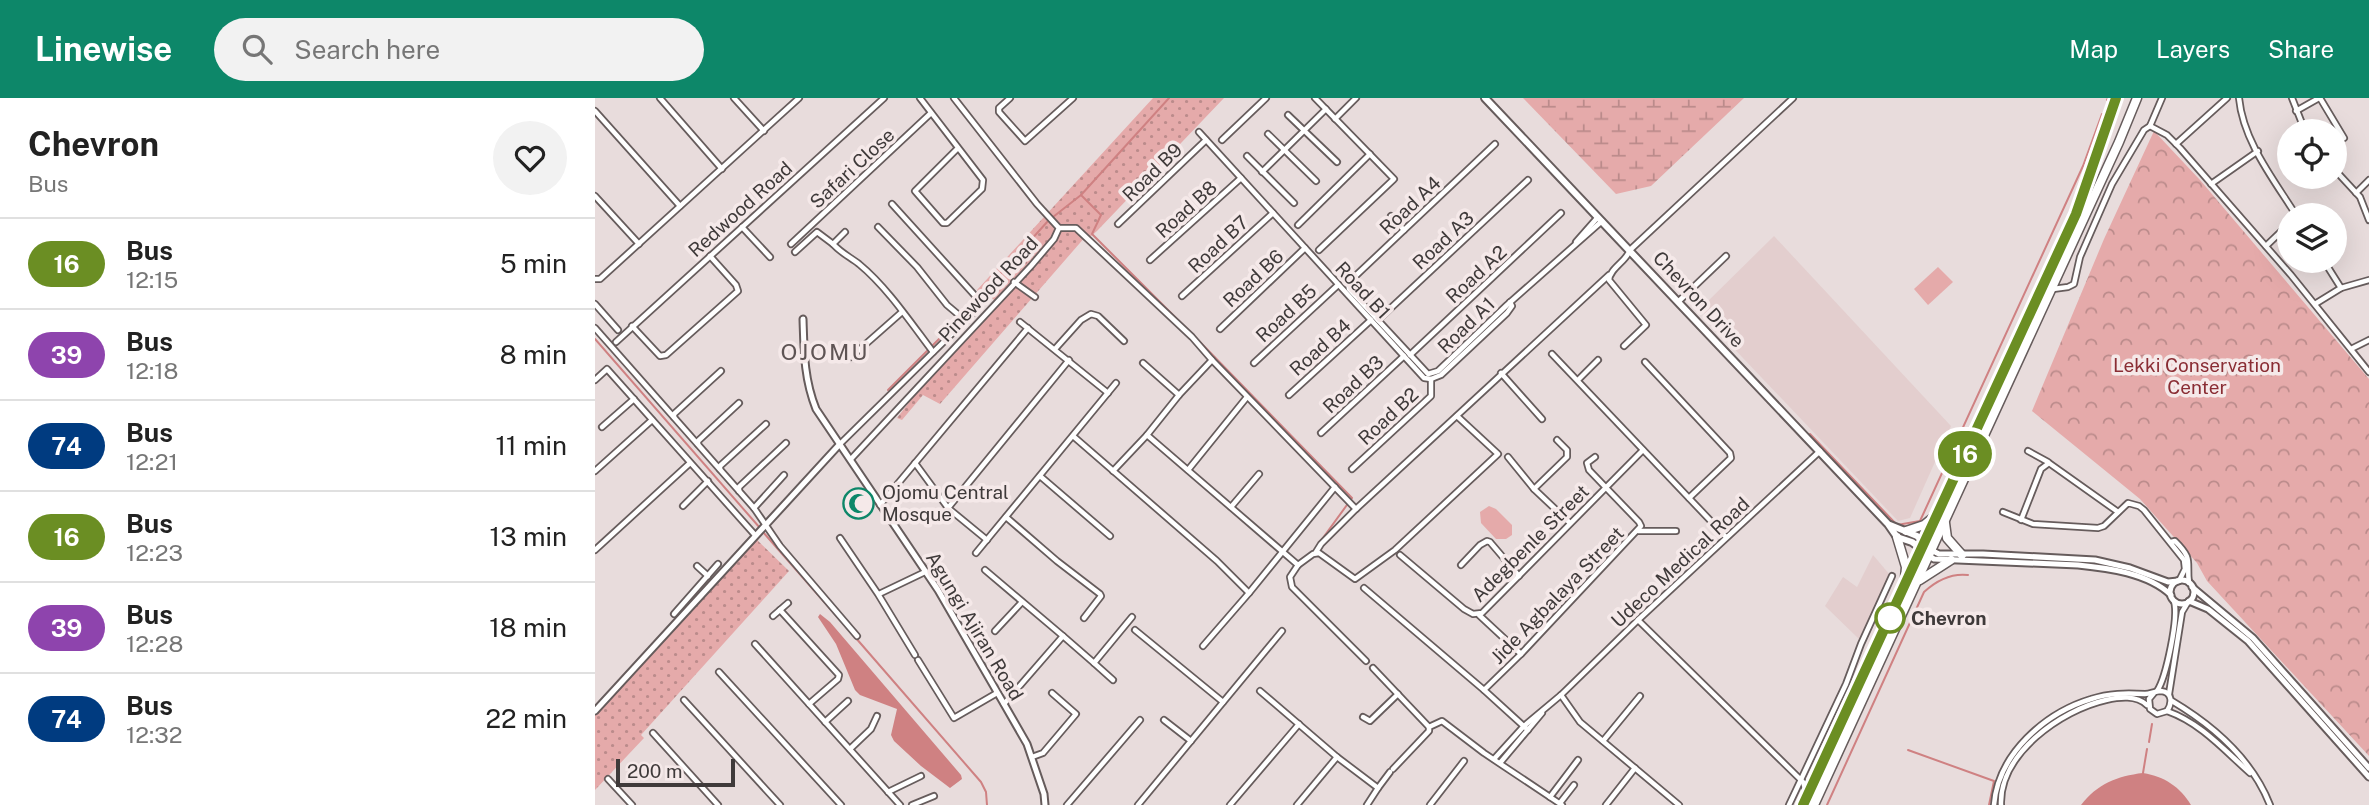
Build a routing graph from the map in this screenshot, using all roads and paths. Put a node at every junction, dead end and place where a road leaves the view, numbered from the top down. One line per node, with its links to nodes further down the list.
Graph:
1 (660, 98): 44 (street)
2 (734, 98): 30 (street)
3 (799, 98): 30 (street)
4 (884, 98): 65 (street, Redwood Road)
5 (920, 98): 24 (street)
6 (954, 98): 67 (street, Pinewood Road)
7 (1010, 98): 8 (street)
8 (1073, 98)
9 (1266, 98): 35 (street)
10 (1315, 98): 21 (street)
11 (1355, 98): 26 (street)
12 (1485, 98): 61 (main road, Chevron Drive)
13 (1793, 98): 77 (street)
14 (2116, 98): 171 (highway)
15 (2135, 98): 85 (highway)
16 (2162, 98): 29 (street)
17 (2227, 98): 37 (street)
18 (2239, 98): 40 (street)
19 (2292, 98): 23 (street)
20 (2320, 98): 23 (street); 28 (street)
21 (1325, 109): 26 (street); 31 (street)
22 (595, 111): 57 (street)
23 (2296, 111): 27 (street)
24 (932, 113): 38 (street); 72 (street, Safari Close)
25 (1288, 115): 31 (street)
26 (1335, 119): 41 (street)
27 (2300, 119)
28 (2333, 119)
29 (2150, 126): 37 (street); 90 (street)
30 (764, 131): 44 (street)
31 (1304, 131): 39 (street); 43 (street)
32 (1199, 132): 34 (street, Road B1)
33 (1268, 134): 39 (street)
34 (1206, 140): 46 (street, Road B1); 63 (street, Road B9)
35 (1222, 140)
36 (1495, 144): 68 (street, Road A4)
37 (2176, 144): 51 (street)
38 (958, 148): 38 (street)
39 (1284, 150): 45 (street); 49 (street)
40 (2258, 151): 51 (street); 55 (street)
41 (1370, 154): 64 (street); 76 (street)
42 (1247, 156): 45 (street)
43 (1337, 162)
44 (722, 169): 57 (street)
45 (1262, 172): 54 (street)
46 (1241, 178): 58 (street, Road B1); 82 (street, Road B8)
47 (1528, 180): 104 (street, Road A3)
48 (2369, 180): 52 (street)
49 (1317, 181)
50 (2347, 183): 52 (street)
51 (2211, 184): 74 (street)
52 (2356, 193): 62 (street)
53 (595, 196): 71 (street)
54 (1294, 203)
55 (2290, 203)
56 (892, 204): 101 (street)
57 (680, 206): 71 (street)
58 (1273, 213): 75 (street, Road B1); 94 (street, Road B7)
59 (1561, 213): 119 (street, Road A2)
60 (1391, 216): 68 (street)
61 (1600, 219): 77 (main road, Chevron Drive); 97 (street, Road A1)
62 (2369, 220)
63 (1118, 225)
64 (1298, 225)
65 (742, 227): 79 (street, Redwood Road); 81 (street)
66 (878, 227): 101 (street)
67 (1059, 229): 88 (street, Pinewood Road); 122 (street)
68 (1403, 230): 92 (street, Road A4)
69 (845, 232): 73 (street)
70 (2277, 235): 74 (street)
71 (639, 244): 86 (street)
72 (791, 244)
73 (833, 244): 78 (street); 100 (street)
74 (2266, 246): 99 (street)
75 (1305, 248): 89 (street, Road B1); 109 (street, Road B6)
76 (1319, 250)
77 (1630, 250): 84 (street); 96 (main road, Chevron Drive)
78 (795, 252)
79 (710, 256): 106 (street, Redwood Road); 106 (street)
80 (1726, 256): 96 (street)
81 (770, 257)
82 (1150, 260)
83 (2332, 273): 91 (street)
84 (1609, 275): 114 (street); 129 (street)
85 (2058, 276): 90 (street); 93 (highway)
86 (596, 280)
87 (2369, 280): 91 (street)
88 (1014, 282): 95 (street); 158 (street, Pinewood Road)
89 (1338, 285): 103 (street, Road B1); 126 (street, Road B5)
90 (2067, 287): 93 (street)
91 (2341, 288): 99 (street)
92 (1349, 289): 104 (street, Road A1)
93 (2052, 290): 185 (highway)
94 (1182, 296)
95 (1035, 297)
96 (1679, 301): 154 (main road, Chevron Drive)
97 (1510, 302): 119 (street, Road A1); 130 (street)
98 (595, 304): 110 (street)
99 (2315, 304): 116 (street)
100 (902, 312): 117 (street); 120 (street)
101 (962, 318): 117 (street)
102 (803, 319): 152 (street, Agungi Ajiran Road)
103 (1371, 320): 119 (street, Road B1); 136 (street, Road B4)
104 (1378, 320): 119 (street, Road A1)
105 (1020, 322): 108 (street)
106 (632, 326): 113 (street, Redwood Road)
107 (595, 328): 141 (street)
108 (1028, 328): 115 (street); 160 (street)
109 (1220, 329)
110 (618, 330)
111 (2369, 340): 116 (street)
112 (1123, 341): 115 (street)
113 (616, 342)
114 (1624, 346)
115 (1055, 349): 121 (street)
116 (2351, 349): 128 (street)
117 (933, 352): 152 (street)
118 (1552, 354): 132 (street)
119 (1407, 356): 130 (street, Road B1); 146 (street, Road B3)
120 (851, 357)
121 (1069, 360): 134 (street); 181 (street)
122 (1212, 360): 135 (street); 137 (street)
123 (1598, 360): 132 (street)
124 (1645, 362): 176 (street)
125 (1143, 363): 135 (street)
126 (1254, 363)
127 (721, 371): 141 (street)
128 (2369, 372)
129 (1501, 373): 140 (street); 142 (street)
130 (1431, 379): 162 (street, Road B2)
131 (595, 380): 138 (street)
132 (1578, 380): 153 (street)
133 (1116, 383): 134 (street)
134 (1108, 393): 148 (street)
135 (1179, 395): 147 (street)
136 (1289, 395)
137 (1247, 397): 164 (street); 172 (street)
138 (634, 398): 143 (street); 145 (street)
139 (739, 403): 151 (street)
140 (1457, 416): 182 (street); 205 (street)
141 (674, 418): 151 (street)
142 (1542, 419)
143 (652, 420): 159 (street); 165 (street)
144 (766, 424): 163 (street)
145 (602, 427)
146 (1321, 433)
147 (1147, 435): 164 (street); 166 (street)
148 (1073, 436): 166 (street); 169 (street)
149 (1557, 440): 174 (street)
150 (786, 443): 175 (street)
151 (698, 445): 163 (street)
152 (839, 445): 158 (street, Agungi Ajiran Road); 190 (street)
153 (1643, 450): 173 (street, Adegbenle Street); 176 (street)
154 (1821, 451): 189 (main road, Chevron Drive); 196 (street, Udeco Medical Road)
155 (2028, 451): 161 (street)
156 (1508, 457): 174 (street)
157 (1595, 457): 173 (street)
158 (851, 459): 177 (street, Agungi Ajiran Road)
159 (690, 463): 170 (street); 202 (street)
160 (915, 463): 177 (street); 181 (street)
161 (2049, 463): 184 (street); 187 (street)
162 (1352, 469)
163 (720, 470): 175 (street)
164 (1188, 470): 179 (street)
165 (595, 471)
166 (1113, 471): 223 (street)
167 (1259, 474): 179 (street)
168 (784, 475): 180 (street)
169 (1040, 476): 186 (street); 195 (street)
170 (708, 481): 178 (street); 194 (street)
171 (1952, 482): 185 (highway); 201 (highway)
172 (1335, 487): 182 (street); 203 (street)
173 (1604, 488): 188 (street, Adegbenle Street); 191 (street, Jide Agbalaya Street)
174 (1534, 489): 188 (street)
175 (739, 492): 180 (street)
176 (1689, 498): 196 (street)
177 (880, 505): 214 (street, Agungi Ajiran Road)
178 (683, 506)
179 (1231, 507): 203 (street)
180 (754, 508): 190 (street)
181 (948, 508): 199 (street)
182 (1356, 509): 205 (street)
183 (2003, 512): 187 (street)
184 (2118, 512): 187 (street); 200 (street)
185 (1942, 514): 193 (highway); 201 (highway); 207 (highway)
186 (1006, 517): 199 (street); 234 (street)
187 (2021, 520)
188 (1570, 523): 216 (street, Adegbenle Street)
189 (1888, 524): 193 (main road, Chevron Drive); 197 (main road, Chevron Drive)
190 (766, 526): 194 (street); 239 (street)
191 (1638, 531): 192 (street); 244 (street, Jide Agbalaya Street)
192 (1676, 531)
193 (1906, 531): 201 (main road, Chevron Drive)
194 (755, 534): 215 (street)
195 (1110, 536)
196 (1726, 537): 235 (street, Udeco Medical Road)
197 (1897, 537): 201 (main road); 222 (highway)
198 (840, 538): 224 (street)
199 (987, 540): 204 (street)
200 (2171, 542): 218 (street); 220 (street)
201 (1927, 549): 207 (street); 208 (street); 219 (highway); 222 (highway); 241 (highway)
202 (595, 550)
203 (1283, 551): 210 (street); 223 (street)
204 (976, 553)
205 (1316, 553): 210 (street)
206 (1401, 555): 231 (street, Adegbenle Street)
207 (1962, 555): 218 (street)
208 (1951, 560): 219 (highway); 225 (street)
209 (718, 564): 215 (street)
210 (1298, 565): 245 (street)
211 (1461, 565): 216 (street)
212 (697, 566): 215 (street)
213 (985, 570): 226 (street)
214 (925, 572): 224 (street); 254 (street, Agungi Ajiran Road)
215 (711, 576): 230 (street); 265 (street)
216 (1519, 576): 231 (street, Adegbenle Street)
217 (1892, 576): 292 (street)
218 (2178, 581): 220 (street); 225 (street)
219 (1916, 585): 241 (highway)
220 (2191, 585): 227 (street); 286 (street)
221 (1364, 588): 250 (street)
222 (1904, 589): 287 (highway)
223 (1249, 593): 243 (street)
224 (879, 594): 254 (street)
225 (2172, 598): 227 (street); 253 (street)
226 (1022, 602): 237 (street); 240 (street)
227 (2189, 602): 258 (street); 290 (street)
228 (788, 603): 229 (street)
229 (780, 610): 232 (street); 262 (street)
230 (674, 614)
231 (1478, 614): 244 (street)
232 (773, 616)
233 (1132, 617): 246 (street)
234 (1084, 618)
235 (1638, 620): 256 (street, Udeco Medical Road); 292 (street)
236 (1135, 630): 261 (street)
237 (995, 631)
238 (1282, 631): 261 (street)
239 (857, 636)
240 (1063, 636): 246 (street); 263 (street)
241 (1891, 638): 317 (highway)
242 (755, 644): 262 (street)
243 (1203, 646)
244 (1521, 654): 250 (street, Jide Agbalaya Street)
245 (1366, 661)
246 (1094, 663): 249 (street)
247 (1373, 668): 255 (street)
248 (719, 672): 303 (street)
249 (1113, 680)
250 (1484, 690): 274 (street)
251 (1259, 691): 272 (street)
252 (1052, 692): 279 (street)
253 (2155, 693): 258 (street); 264 (street); 318 (street)
254 (997, 694): 263 (street, Agungi Ajiran Road)
255 (1398, 694): 268 (street); 273 (street)
256 (1561, 695): 274 (street, Udeco Medical Road); 277 (street)
257 (1640, 696): 277 (street)
258 (2170, 698): 266 (street); 289 (street)
259 (684, 700): 302 (street)
260 (848, 701): 271 (street)
261 (1223, 702): 276 (street)
262 (809, 704): 271 (street)
263 (1004, 704): 279 (street, Agungi Ajiran Road)
264 (2149, 707): 266 (street); 319 (street)
265 (595, 711)
266 (2167, 712): 289 (street)
267 (877, 716): 278 (street)
268 (1363, 717)
269 (1140, 720): 307 (street)
270 (1164, 720): 276 (street)
271 (825, 722): 278 (street)
272 (1299, 724): 280 (street); 309 (street)
273 (1429, 727): 281 (street); 294 (street)
274 (1526, 728): 281 (street); 284 (street)
275 (653, 733): 301 (street)
276 (1191, 741): 308 (street)
277 (1603, 741): 285 (street)
278 (850, 749): 295 (street)
279 (1032, 757): 306 (street, Agungi Ajiran Road)
280 (1337, 757): 294 (street); 310 (street)
281 (1494, 759): 284 (street)
282 (1578, 760): 298 (street)
283 (1464, 761): 312 (street)
284 (1500, 763): 298 (street)
285 (1635, 768): 313 (street); 314 (street)
286 (2369, 768)
287 (1816, 775): 292 (street); 297 (highway)
288 (921, 776): 295 (street)
289 (2254, 776): 320 (street)
290 (2369, 777)
291 (608, 779): 300 (street)
292 (1801, 781): 297 (street); 315 (street)
293 (1574, 785): 299 (street)
294 (1378, 788): 311 (street)
295 (888, 792): 304 (street)
296 (934, 796): 305 (street)
297 (1807, 796): 316 (highway)
298 (1550, 797): 299 (street)
299 (1561, 804)
300 (632, 805)
301 (718, 805)
302 (780, 805)
303 (841, 805)
304 (900, 805)
305 (912, 805)
306 (1045, 805)
307 (1067, 805)
308 (1139, 805)
309 (1230, 805)
310 (1297, 805)
311 (1367, 805)
312 (1430, 805)
313 (1606, 805)
314 (1679, 805)
315 (1789, 805)
316 (1803, 805)
317 (1814, 805)
318 (1994, 805)
319 (2001, 805)
320 (2270, 805)

